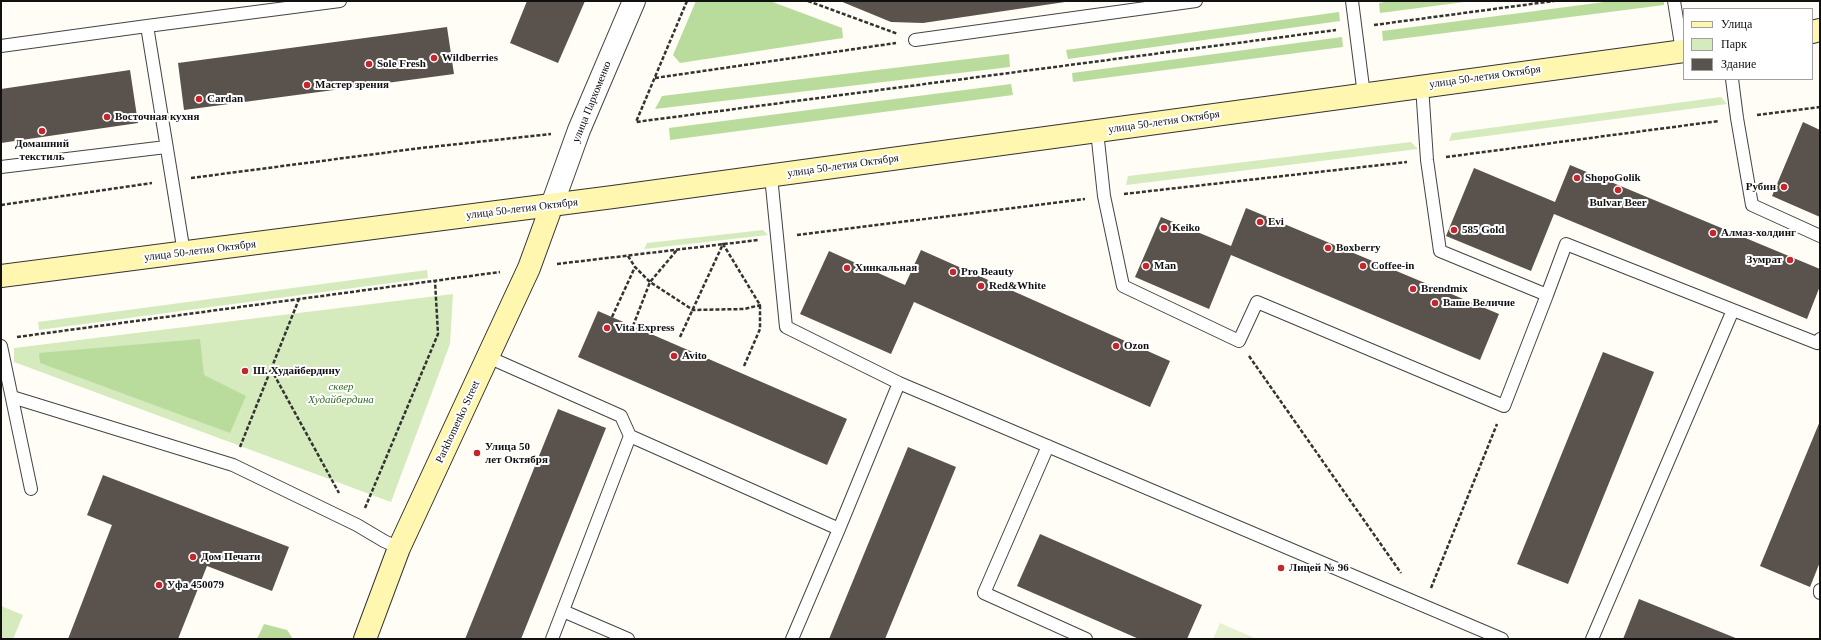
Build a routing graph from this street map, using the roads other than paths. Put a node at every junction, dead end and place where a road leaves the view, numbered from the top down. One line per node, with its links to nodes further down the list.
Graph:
1 (340, 1): 6 (lane)
2 (634, 1): 17 (street, улица Пархоменко)
3 (1196, 1): 7 (lane)
4 (1352, 1): 12 (lane)
5 (1674, 1): 9 (lane)
6 (147, 26): 8 (lane); 14 (lane)
7 (915, 40)
8 (1, 46)
9 (1683, 51): 11 (main road, улица 50-летия Октября)
10 (1732, 80): 18 (lane)
11 (1422, 86): 12 (main road, улица 50-летия Октября); 21 (lane)
12 (1364, 95): 13 (main road, улица 50-летия Октября)
13 (1097, 131): 16 (main road, улица 50-летия Октября); 21 (lane)
14 (166, 148): 15 (lane); 19 (lane)
15 (1, 167)
16 (771, 176): 17 (main road, улица 50-летия Октября); 26 (lane)
17 (552, 205): 19 (main road, улица 50-летия Октября); 25 (main road, Parkhomenko Street)
18 (1820, 236)
19 (184, 253): 20 (main road, улица 50-летия Октября)
20 (1, 276)
21 (1547, 295): 22 (lane)
22 (1733, 310): 23 (lane); 40 (lane)
23 (1820, 339)
24 (5, 342): 27 (lane)
25 (488, 357): 28 (lane); 32 (main road, Parkhomenko Street)
26 (899, 383): 29 (lane); 31 (lane)
27 (12, 397): 30 (lane); 32 (lane)
28 (630, 436): 31 (lane); 33 (lane)
29 (1048, 446): 38 (lane); 39 (lane)
30 (31, 489)
31 (839, 529): 37 (lane)
32 (399, 548): 34 (main road, Parkhomenko Street)
33 (562, 611): 35 (lane); 36 (lane)
34 (365, 639)
35 (552, 639)
36 (628, 639)
37 (792, 639)
38 (1086, 639)
39 (1502, 639)
40 (1592, 639)

